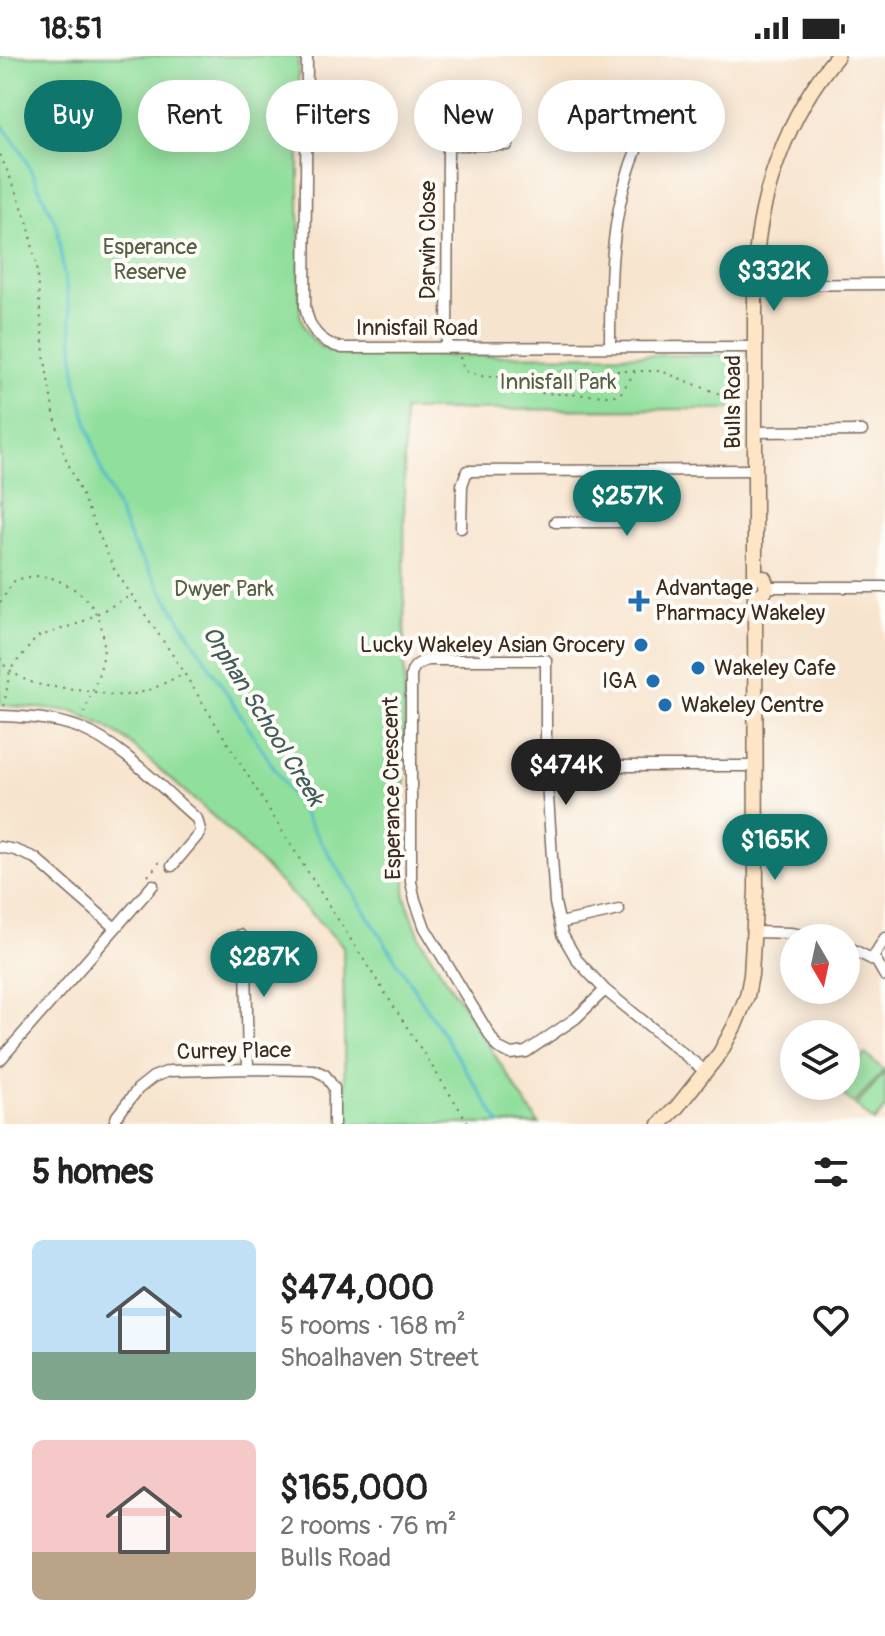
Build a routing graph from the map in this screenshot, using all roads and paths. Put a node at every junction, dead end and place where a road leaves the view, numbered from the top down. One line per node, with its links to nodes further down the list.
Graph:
1 (307, 56): 10 (street, Innisfail Road)
2 (833, 57): 7 (street, Bulls Road)
3 (448, 152): 10 (street, Darwin Close)
4 (636, 152): 8 (street)
5 (0, 155): 23 (path)
6 (885, 284): 7 (street)
7 (755, 285): 9 (street, Bulls Road)
8 (610, 347): 9 (street, Innisfail Road); 10 (street, Innisfail Road)
9 (755, 347): 15 (street, Bulls Road)
10 (453, 348): 12 (path)
11 (636, 370): 12 (path); 12 (path); 13 (path)
12 (525, 375)
13 (740, 402)
14 (862, 431): 15 (street)
15 (754, 432): 16 (street, Bulls Road)
16 (755, 470): 17 (street); 20 (street, Bulls Road)
17 (621, 471): 18 (street); 19 (street)
18 (555, 522)
19 (461, 528)
20 (755, 576): 21 (street); 24 (street)
21 (767, 587): 22 (street); 24 (street)
22 (885, 587)
23 (131, 595): 26 (path); 29 (path)
24 (755, 597): 34 (street)
25 (0, 602): 26 (path)
26 (97, 614): 28 (path); 30 (path)
27 (0, 658): 28 (path)
28 (10, 670): 30 (path); 31 (path)
29 (184, 674): 30 (path); 54 (path)
30 (91, 691): 32 (path)
31 (2, 716): 32 (street)
32 (80, 728): 36 (street)
33 (546, 766): 34 (street); 39 (street); 48 (street, Esperance Crescent)
34 (755, 766): 41 (street)
35 (0, 847): 40 (street)
36 (172, 866)
37 (153, 885): 40 (street)
38 (619, 910): 39 (street)
39 (560, 923): 48 (street)
40 (115, 928): 49 (street)
41 (755, 932): 42 (street); 51 (street)
42 (780, 933)
43 (240, 935): 50 (street)
44 (885, 938): 46 (street)
45 (860, 953): 46 (street)
46 (872, 959): 47 (street)
47 (885, 976)
48 (605, 990): 51 (street)
49 (0, 1058)
50 (248, 1069): 52 (street, Currey Place); 53 (street, Currey Place)
51 (706, 1072): 55 (street)
52 (114, 1124)
53 (334, 1124)
54 (469, 1124)
55 (660, 1124)

